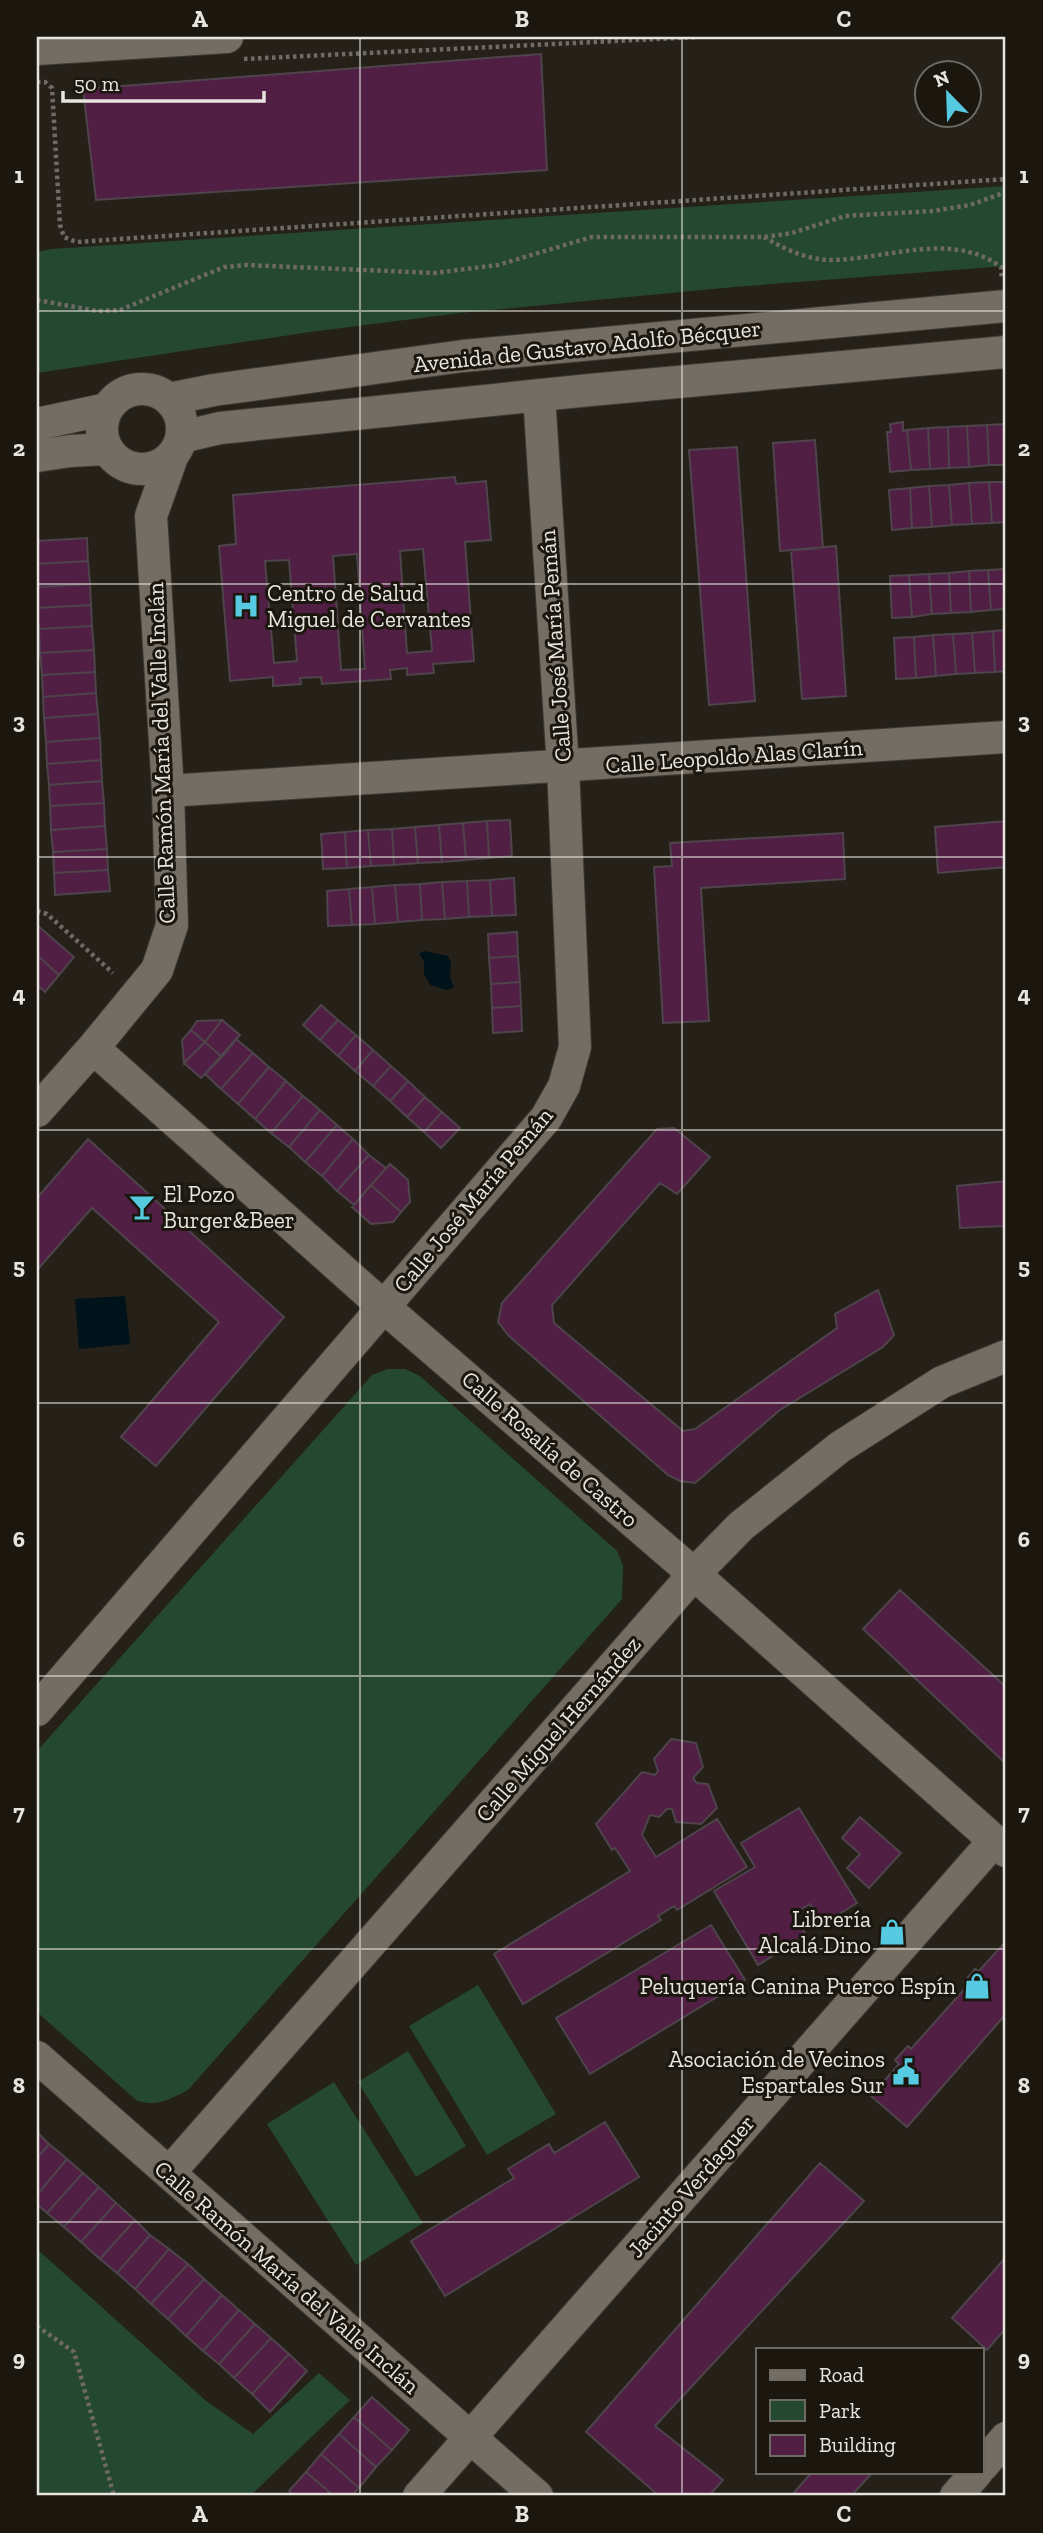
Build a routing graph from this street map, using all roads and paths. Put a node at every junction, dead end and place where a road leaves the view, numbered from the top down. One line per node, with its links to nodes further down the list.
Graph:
1 (698, 37): 3 (path)
2 (54, 44): 3 (street)
3 (235, 48)
4 (37, 82): 5 (path)
5 (1006, 179)
6 (1006, 192): 7 (path)
7 (764, 237): 8 (path); 9 (path)
8 (1005, 296): 12 (street, Avenida de Gustavo Adolfo Bécquer)
9 (37, 300)
10 (1006, 352): 11 (street, Avenida de Gustavo Adolfo Bécquer)
11 (539, 395): 15 (street, Avenida de Gustavo Adolfo Bécquer); 20 (street, Calle José María Pemán)
12 (169, 399): 13 (street); 15 (street)
13 (107, 409): 14 (street); 17 (street)
14 (37, 424)
15 (177, 447): 17 (street); 18 (street, Calle Ramón María del Valle Inclán)
16 (37, 456): 17 (street)
17 (114, 456): 18 (street, Calle Ramón María del Valle Inclán)
18 (151, 516): 21 (street, Calle Ramón María del Valle Inclán)
19 (1006, 737): 20 (street, Calle Leopoldo Alas Clarín)
20 (563, 767): 21 (street, Calle Leopoldo Alas Clarín); 26 (street, Calle José María Pemán)
21 (168, 791): 24 (street, Calle Ramón María del Valle Inclán)
22 (37, 912): 23 (path)
23 (113, 973)
24 (93, 1048): 25 (street, Calle Ramón María del Valle Inclán); 26 (street, Calle Rosalía de Castro)
25 (37, 1111)
26 (385, 1308): 28 (street, Calle Rosalía de Castro); 29 (street, Calle José María Pemán)
27 (1006, 1356): 28 (street, Calle Miguel Hernández)
28 (694, 1574): 30 (street, Calle Rosalía de Castro); 32 (street, Calle Miguel Hernández)
29 (37, 1710)
30 (1000, 1846): 34 (street, Jacinto Verdaguer)
31 (37, 2057): 32 (street, Calle Ramón María del Valle Inclán)
32 (169, 2174): 34 (street, Calle Ramón María del Valle Inclán)
33 (37, 2326): 38 (path)
34 (470, 2438): 39 (street, Jacinto Verdaguer); 40 (street, Calle Ramón María del Valle Inclán)
35 (1006, 2438): 36 (street)
36 (984, 2464)
37 (975, 2474): 41 (street)
38 (114, 2496)
39 (419, 2496)
40 (537, 2496)
41 (956, 2496)

